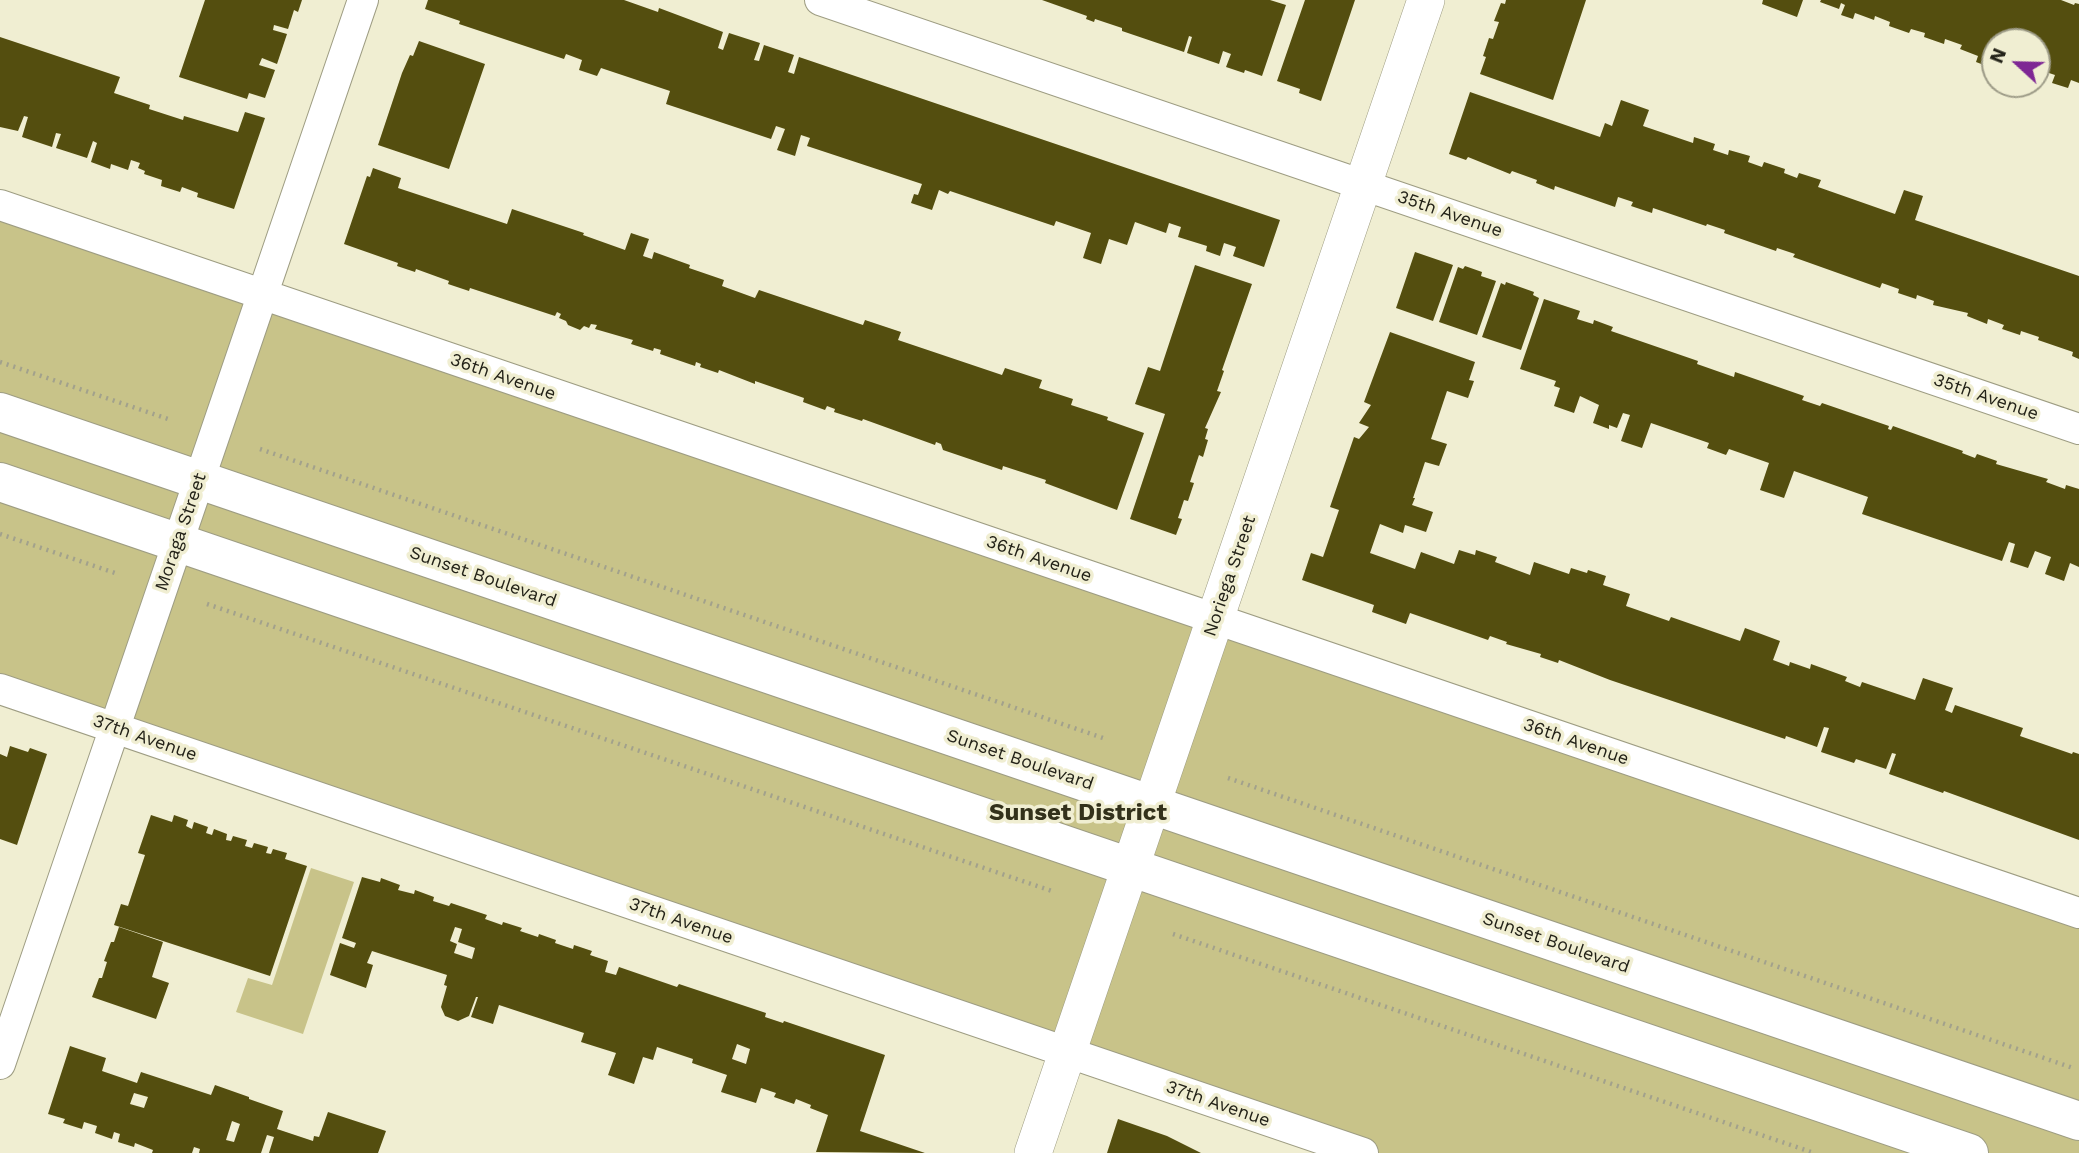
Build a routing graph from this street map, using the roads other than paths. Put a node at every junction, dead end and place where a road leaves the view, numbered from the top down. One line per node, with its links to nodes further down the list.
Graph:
1 (363, 0): 6 (street, Moraga Street)
2 (820, 0): 4 (street, 35th Avenue)
3 (1426, 0): 4 (street, Noriega Street)
4 (1363, 185): 8 (street, 35th Avenue); 12 (street, Noriega Street)
5 (0, 205): 6 (street, 36th Avenue)
6 (262, 295): 9 (street, Moraga Street); 12 (street, 36th Avenue)
7 (0, 412): 9 (main road, Sunset Boulevard)
8 (2079, 429)
9 (199, 480): 11 (street, Moraga Street); 15 (main road, Sunset Boulevard)
10 (0, 482): 11 (main road)
11 (178, 543): 14 (street, Moraga Street); 16 (main road)
12 (1215, 619): 15 (street, Noriega Street); 17 (street, 36th Avenue)
13 (0, 688): 14 (street, 37th Avenue)
14 (115, 728): 18 (street, 37th Avenue); 19 (street, Moraga Street)
15 (1152, 805): 16 (street, Noriega Street); 20 (main road, Sunset Boulevard)
16 (1130, 867): 18 (street, Noriega Street); 23 (main road)
17 (2079, 913)
18 (1067, 1052): 21 (street, Noriega Street); 22 (street, 37th Avenue)
19 (0, 1064)
20 (2079, 1121)
21 (1033, 1153)
22 (1363, 1153)
23 (1969, 1153)

